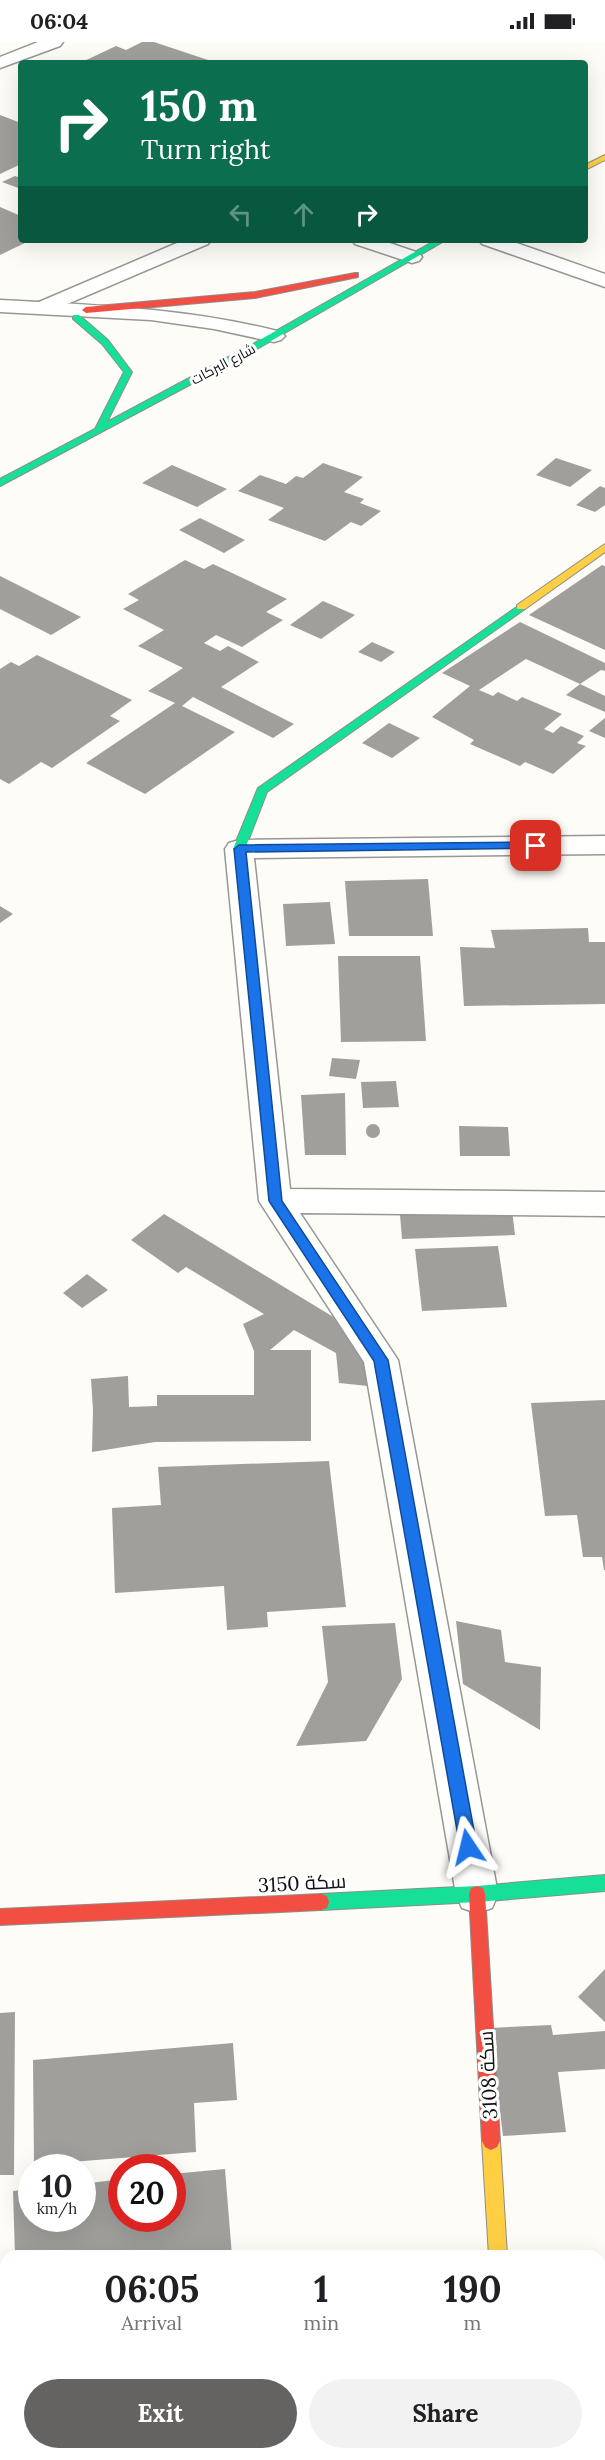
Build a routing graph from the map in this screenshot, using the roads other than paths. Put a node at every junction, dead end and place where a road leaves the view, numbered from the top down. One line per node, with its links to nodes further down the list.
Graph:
1 (54, 42): 2 (street)
2 (0, 63)
3 (605, 158): 4 (street)
4 (588, 166)
5 (194, 243): 12 (street)
6 (369, 243): 9 (street)
7 (437, 243): 9 (street, شارع البركات)
8 (497, 243): 10 (street)
9 (406, 260): 13 (street); 14 (street, شارع البركات)
10 (605, 281)
11 (0, 306): 12 (street)
12 (44, 309): 13 (street)
13 (81, 313): 14 (street); 15 (street); 16 (street)
14 (274, 336): 15 (street, شارع البركات)
15 (254, 347): 16 (street, شارع البركات)
16 (98, 431): 17 (street, شارع البركات)
17 (0, 483)
18 (605, 547): 20 (street)
19 (605, 845): 20 (street)
20 (239, 849): 21 (street)
21 (275, 1201): 22 (street); 24 (street)
22 (605, 1204)
23 (605, 1883): 24 (street, سكة 3150)
24 (477, 1894): 25 (street, سكة 3150); 26 (street, سكة 3108)
25 (0, 1917)
26 (498, 2250)

